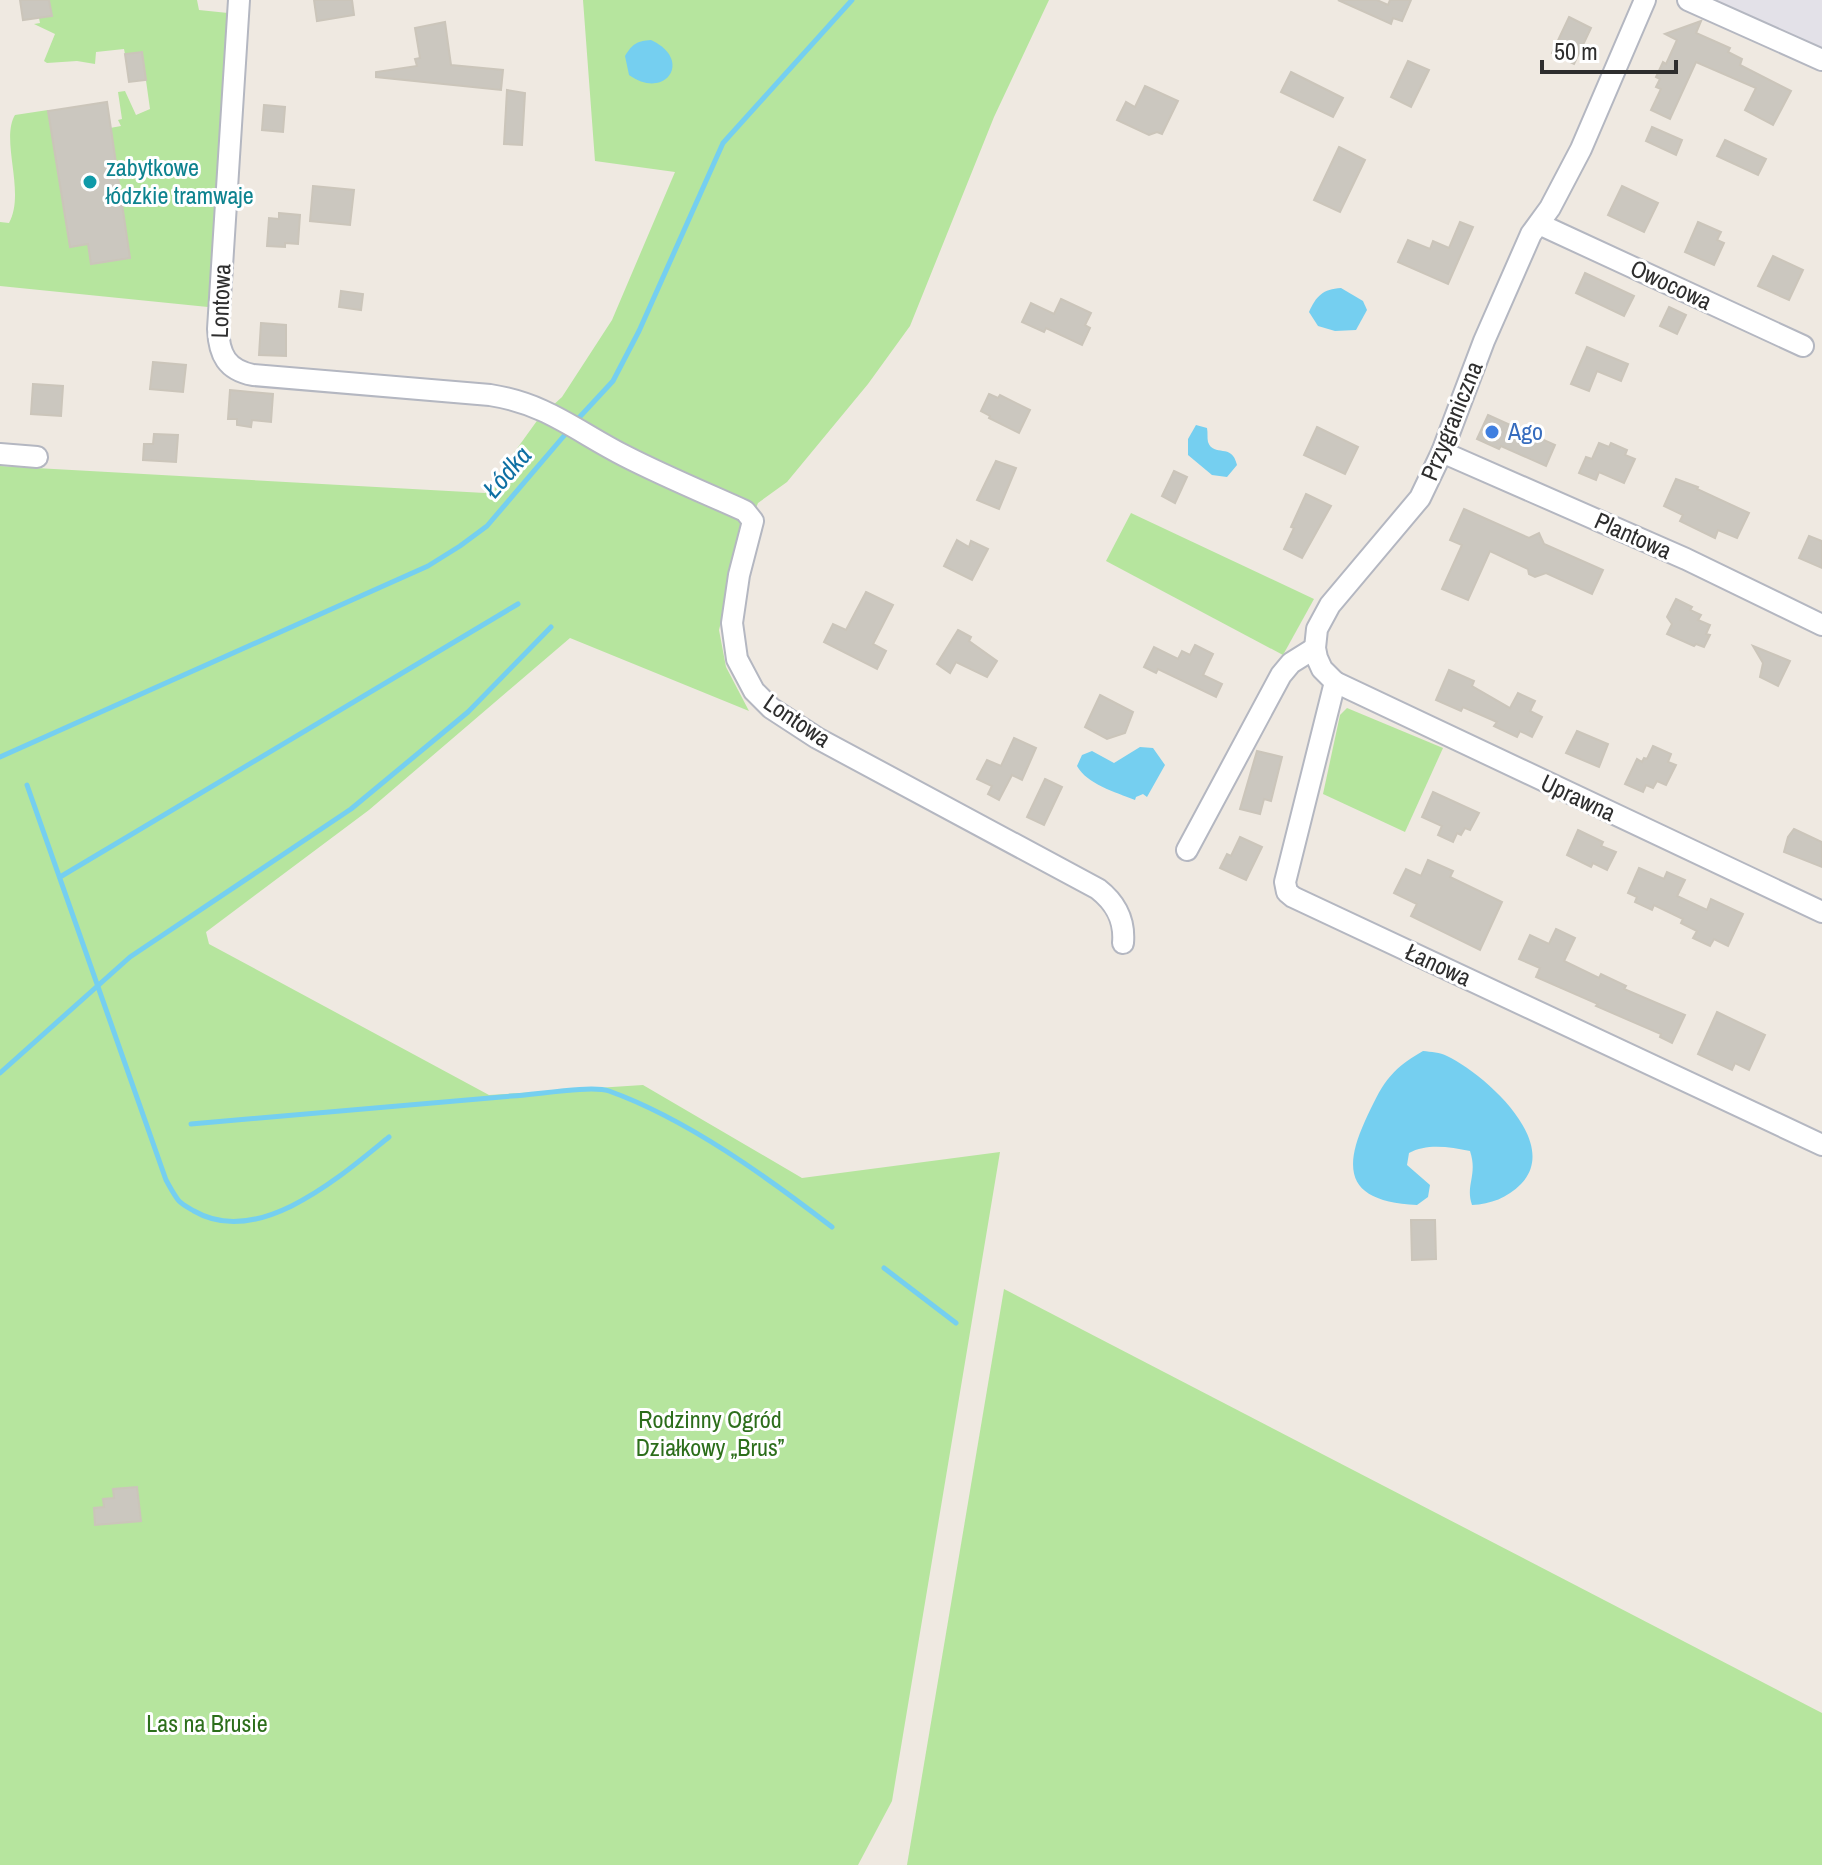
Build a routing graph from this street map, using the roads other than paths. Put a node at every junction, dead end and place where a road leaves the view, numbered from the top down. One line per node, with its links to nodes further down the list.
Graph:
1 (239, 0): 15 (street, Lontowa)
2 (1645, 0): 5 (street, Przygraniczna)
3 (1688, 0): 4 (street)
4 (1822, 60)
5 (1539, 224): 6 (street, Owocowa); 7 (street, Przygraniczna)
6 (1803, 346)
7 (1442, 452): 10 (street, Plantowa); 11 (street, Przygraniczna)
8 (0, 454): 9 (street)
9 (37, 457)
10 (1822, 625)
11 (1315, 648): 12 (street); 13 (street)
12 (1335, 682): 14 (street, Uprawna); 16 (street, Łanowa)
13 (1187, 850)
14 (1822, 912)
15 (1123, 943)
16 (1822, 1145)

